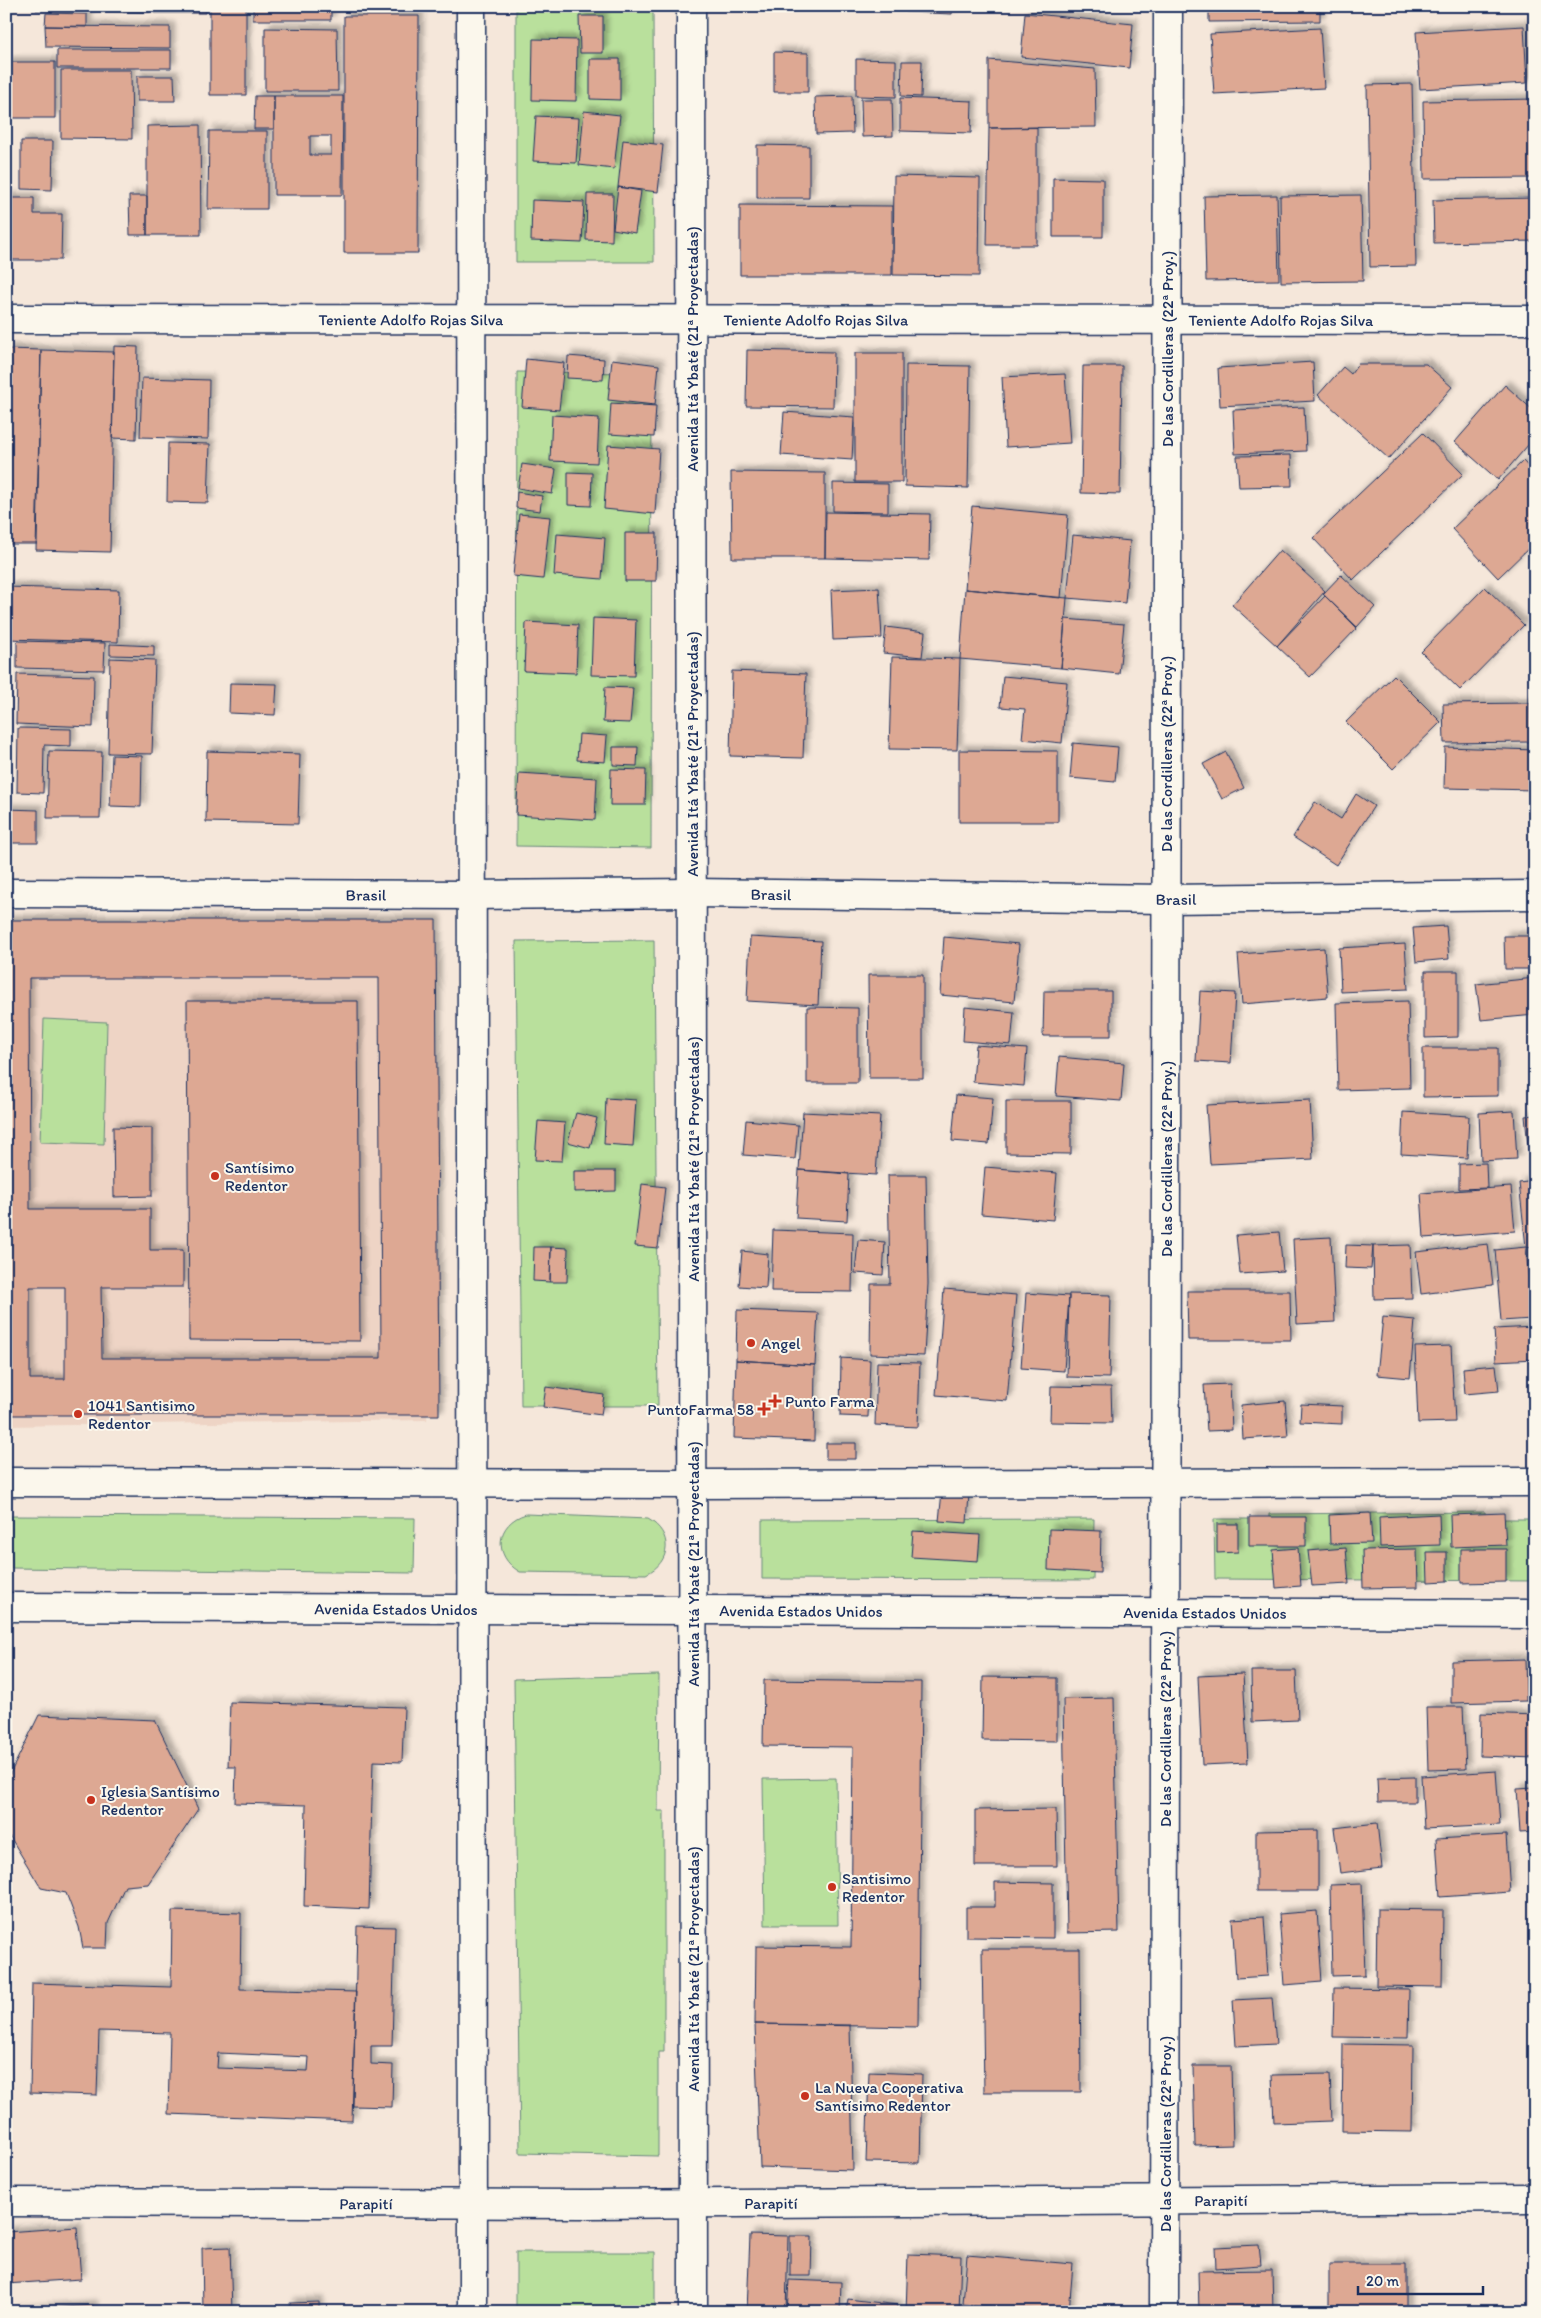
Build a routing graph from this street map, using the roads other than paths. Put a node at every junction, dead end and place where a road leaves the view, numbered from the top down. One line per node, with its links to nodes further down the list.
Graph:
1 (471, 6): 7 (street)
2 (692, 6): 8 (street, Avenida Itá Ybaté (21ª Proyectadas))
3 (1168, 6): 5 (street, De las Cordilleras (22ª Proy.))
4 (6, 319): 7 (street, Teniente Adolfo Rojas Silva)
5 (1168, 320): 6 (street, Teniente Adolfo Rojas Silva); 8 (street, Teniente Adolfo Rojas Silva); 13 (street, De las Cordilleras (22ª Proy.))
6 (1535, 320)
7 (471, 321): 8 (street, Teniente Adolfo Rojas Silva); 11 (street)
8 (692, 321): 10 (street, Avenida Itá Ybaté (21ª Proyectadas))
9 (6, 893): 11 (street, Brasil)
10 (693, 893): 11 (street, Brasil); 13 (street, Brasil); 18 (street, Avenida Itá Ybaté (21ª Proyectadas))
11 (472, 895): 17 (street)
12 (1535, 895): 13 (street, Brasil)
13 (1166, 899): 16 (street, De las Cordilleras (22ª Proy.))
14 (6, 1482): 17 (street)
15 (1535, 1482): 16 (street)
16 (1166, 1483): 18 (street); 22 (street, De las Cordilleras (22ª Proy.))
17 (473, 1484): 18 (street); 20 (street)
18 (692, 1484): 21 (street, Avenida Itá Ybaté (21ª Proyectadas))
19 (6, 1607): 20 (street, Avenida Estados Unidos)
20 (473, 1609): 21 (street, Avenida Estados Unidos); 27 (street)
21 (693, 1610): 22 (street, Avenida Estados Unidos); 28 (street, Avenida Itá Ybaté (21ª Proyectadas))
22 (1165, 1612): 23 (street, Avenida Estados Unidos); 25 (street, De las Cordilleras (22ª Proy.))
23 (1535, 1614)
24 (1535, 2198): 25 (street, Parapití)
25 (1165, 2200): 28 (street, Parapití); 31 (street, De las Cordilleras (22ª Proy.))
26 (6, 2202): 27 (street, Parapití)
27 (473, 2203): 28 (street, Parapití); 29 (street)
28 (694, 2203): 30 (street, Avenida Itá Ybaté (21ª Proyectadas))
29 (473, 2312)
30 (694, 2312)
31 (1164, 2312)

